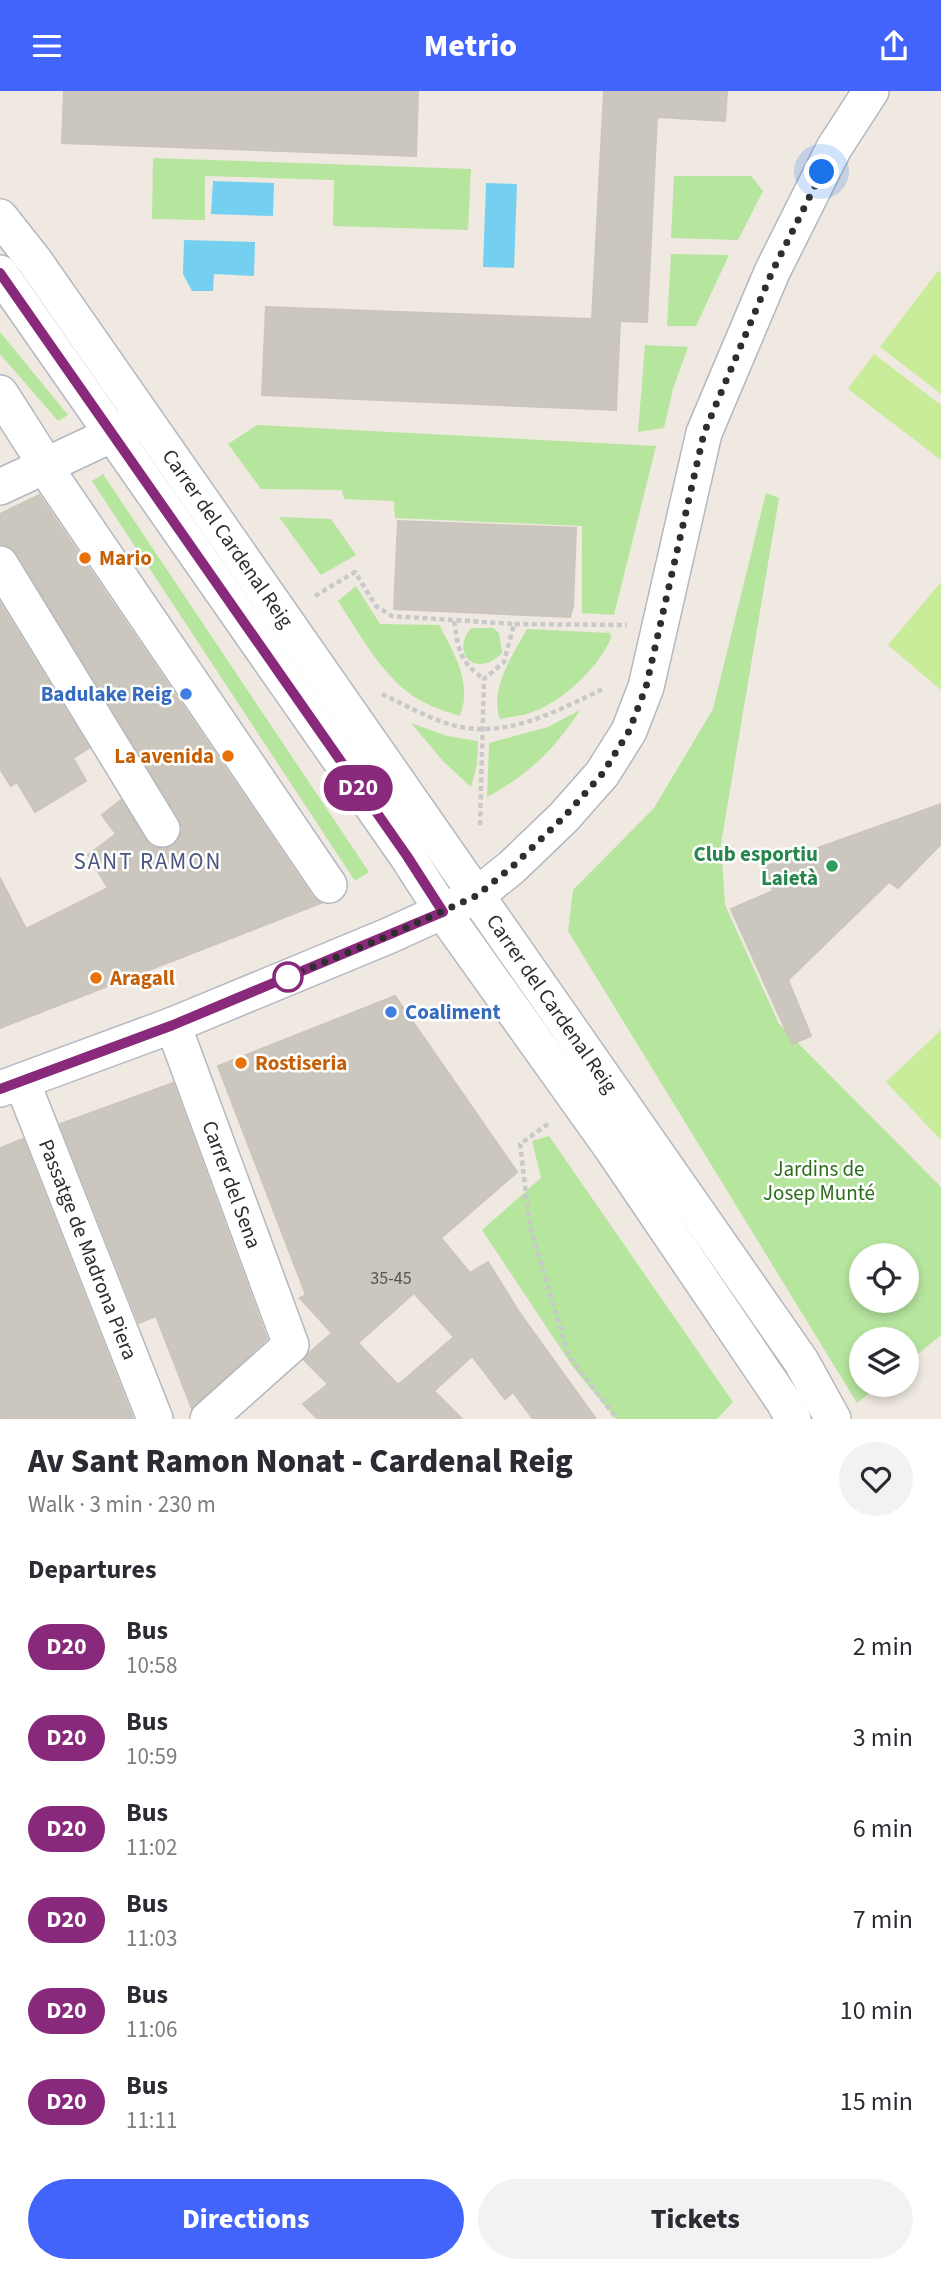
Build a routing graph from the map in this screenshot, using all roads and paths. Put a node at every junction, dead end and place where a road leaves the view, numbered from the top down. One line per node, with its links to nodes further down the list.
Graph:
1 (871, 91): 19 (street)
2 (0, 217): 5 (street, Carrer del Cardenal Reig)
3 (0, 273): 6 (street, Carrer del Cardenal Reig)
4 (0, 393): 20 (street)
5 (145, 418): 6 (street); 19 (street, Carrer del Cardenal Reig)
6 (113, 436): 7 (street); 21 (street, Carrer del Cardenal Reig)
7 (0, 487)
8 (0, 564): 18 (street)
9 (315, 596): 10 (path)
10 (454, 621): 11 (path); 13 (path)
11 (514, 624): 12 (path); 13 (path)
12 (628, 625)
13 (484, 679): 16 (path)
14 (603, 689): 16 (path)
15 (382, 694): 16 (path)
16 (483, 729): 17 (path)
17 (481, 825)
18 (162, 829)
19 (476, 896): 21 (street); 25 (street, Carrer del Cardenal Reig)
20 (338, 897)
21 (443, 912): 22 (street); 26 (street, Carrer del Cardenal Reig)
22 (173, 1025): 23 (street); 28 (street, Carrer del Sena)
23 (11, 1086): 27 (street, Passatge de Madrona Piera)
24 (548, 1124): 29 (path)
25 (812, 1380): 26 (street); 30 (street, Carrer del Cardenal Reig)
26 (781, 1413)
27 (155, 1419)
28 (208, 1419)
29 (617, 1419)
30 (833, 1419)

